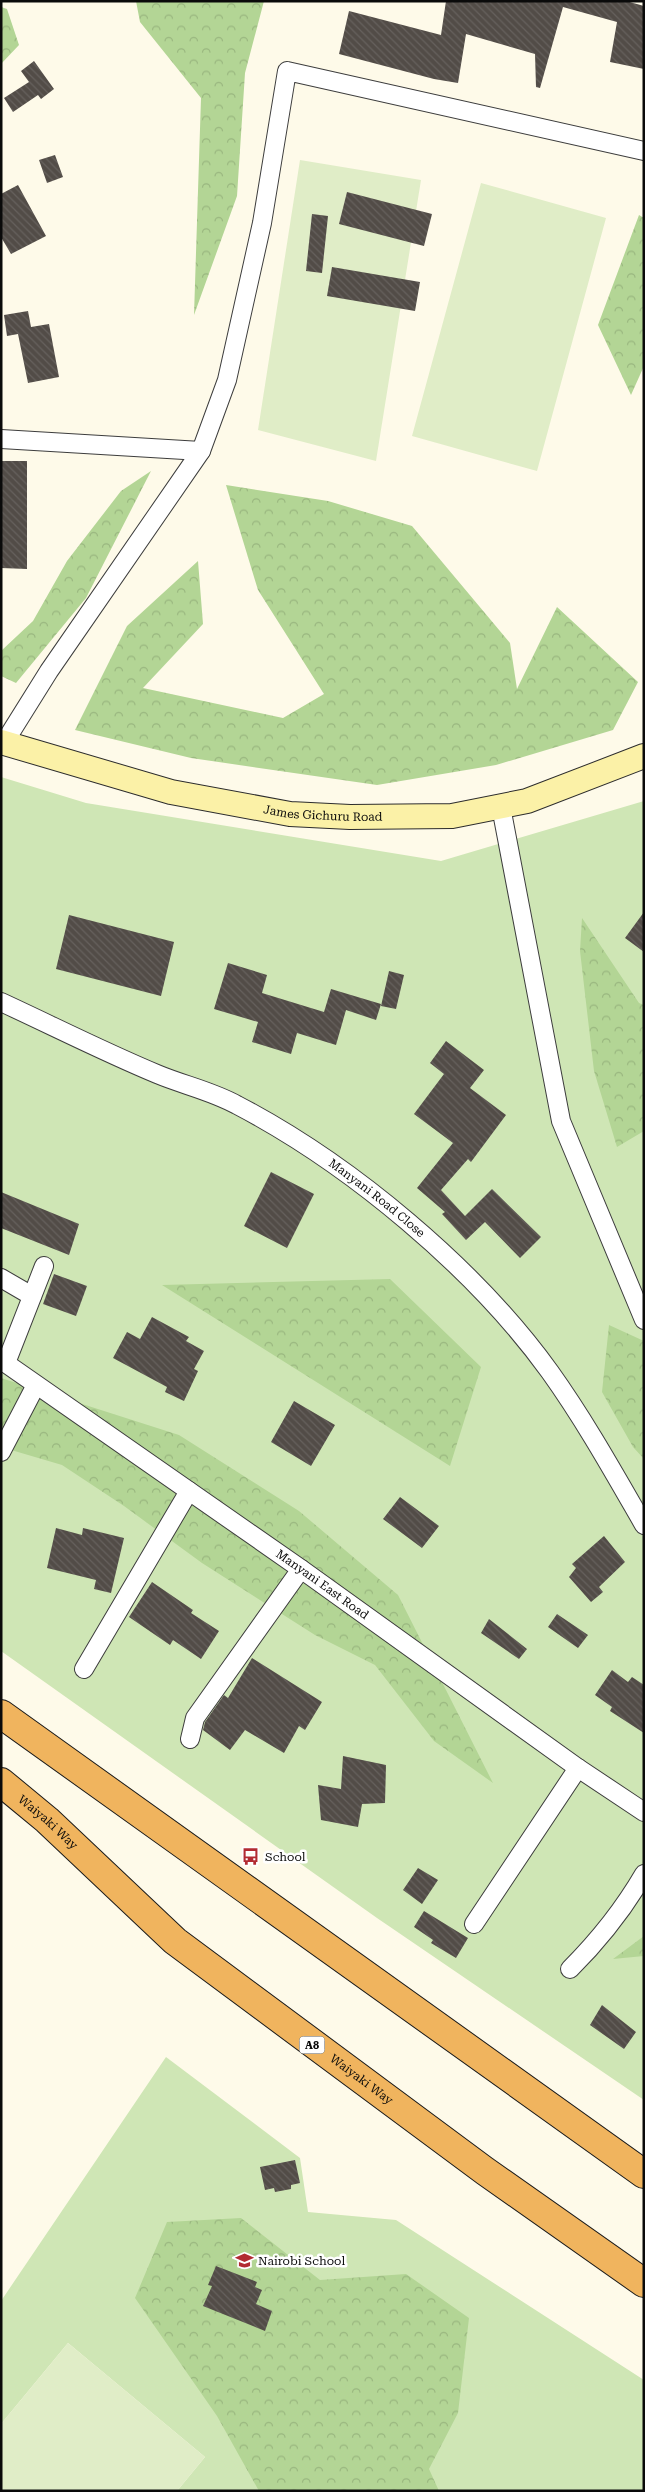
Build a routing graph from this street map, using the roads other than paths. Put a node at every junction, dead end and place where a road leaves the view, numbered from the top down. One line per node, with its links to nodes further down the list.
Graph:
1 (644, 151): 3 (street)
2 (1, 439): 3 (street)
3 (201, 451): 4 (street)
4 (3, 742): 6 (main road, James Gichuru Road)
5 (644, 756): 6 (main road, James Gichuru Road)
6 (501, 806): 11 (street)
7 (1, 1002): 16 (street, Manyani Road Close)
8 (44, 1266): 10 (street)
9 (1, 1278): 10 (street)
10 (32, 1296): 12 (street)
11 (644, 1320)
12 (4, 1362): 13 (street, Manyani East Road)
13 (36, 1385): 14 (street); 15 (street, Manyani East Road)
14 (1, 1452)
15 (189, 1491): 17 (street, Manyani East Road); 18 (street)
16 (644, 1525)
17 (301, 1569): 20 (street); 21 (street, Manyani East Road)
18 (84, 1669)
19 (1, 1714): 27 (highway)
20 (190, 1739)
21 (578, 1768): 23 (street, Manyani East Road); 25 (street)
22 (1, 1782): 28 (highway, Waiyaki Way / A8)
23 (644, 1812)
24 (644, 1874): 26 (street)
25 (474, 1924)
26 (570, 1969)
27 (644, 2174)
28 (644, 2283)

